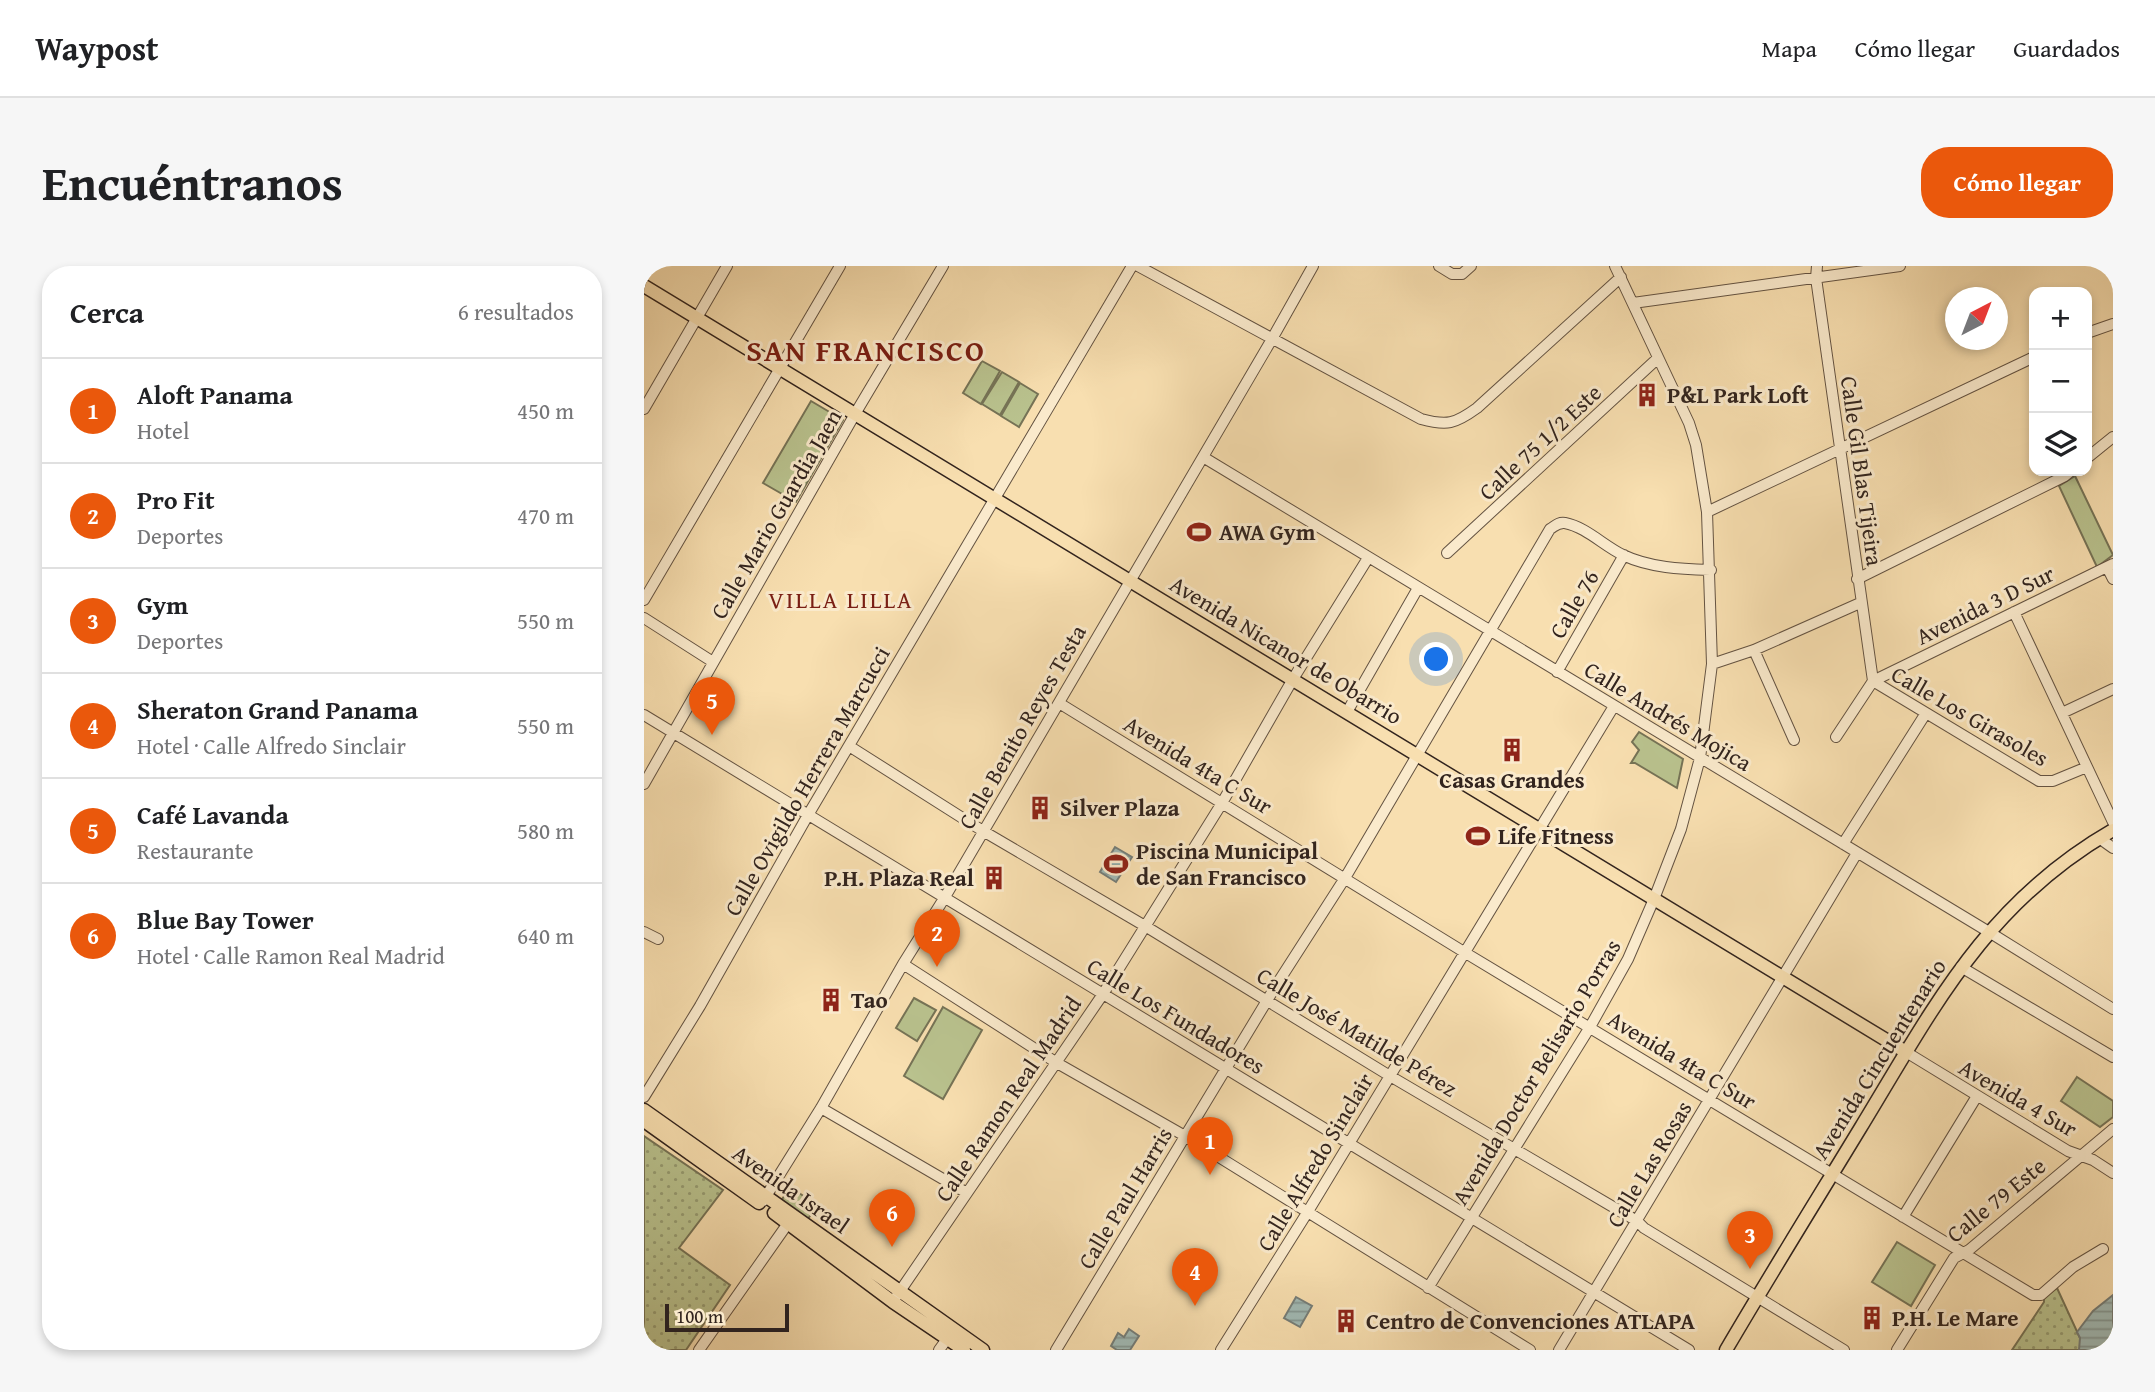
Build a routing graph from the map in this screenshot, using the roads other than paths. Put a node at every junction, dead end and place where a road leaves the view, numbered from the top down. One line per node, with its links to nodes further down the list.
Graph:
1 (727, 266): 16 (street)
2 (839, 266): 22 (street)
3 (943, 266): 24 (street, Calle Mario Guardia Jaen)
4 (1132, 266): 30 (street, Calle Ovigildo Herrera Marcucci)
5 (1138, 266): 19 (street)
6 (1312, 266): 19 (street, Calle Benito Reyes Testa)
7 (1439, 266): 8 (street)
8 (1471, 266)
9 (1615, 266): 12 (street, Avenida Doctor Belisario Porras)
10 (1817, 266): 13 (street, Calle Gil Blas Tijeira)
11 (1900, 266): 13 (street)
12 (1621, 278): 15 (street, Avenida Doctor Belisario Porras); 19 (street)
13 (1816, 278): 15 (street); 26 (street, Calle Gil Blas Tijeira)
14 (644, 286): 16 (main road, Avenida Nicanor de Obarrio)
15 (1633, 303): 20 (street, Avenida Doctor Belisario Porras)
16 (697, 317): 22 (main road, Avenida Nicanor de Obarrio); 23 (street)
17 (2113, 324): 18 (street)
18 (2092, 330)
19 (1272, 338): 28 (street, Calle Benito Reyes Testa)
20 (1658, 358): 31 (street, Avenida Doctor Belisario Porras); 32 (street, Calle 75 1/2 Este)
21 (2029, 359): 26 (street)
22 (779, 369): 24 (main road, Avenida Nicanor de Obarrio); 41 (street)
23 (644, 409)
24 (855, 414): 30 (main road, Avenida Nicanor de Obarrio); 47 (street, Calle Mario Guardia Jaen)
25 (2113, 437): 27 (street)
26 (1839, 450): 31 (street); 37 (street, Calle Gil Blas Tijeira)
27 (2092, 454)
28 (1203, 457): 34 (street, Calle Andrés Mojica); 39 (street, Calle Benito Reyes Testa)
29 (2065, 476): 37 (street)
30 (994, 498): 39 (main road, Avenida Nicanor de Obarrio); 62 (street, Calle Ovigildo Herrera Marcucci)
31 (1707, 512): 36 (street, Avenida Doctor Belisario Porras)
32 (1447, 553)
33 (1624, 555): 36 (street, Calle Paul Harris); 45 (street, Calle Paul Harris); 49 (street, Calle 76)
34 (1368, 558): 40 (street, Calle Andrés Mojica); 50 (street, Calle Ramon Real Madrid)
35 (2110, 566): 38 (street); 43 (street, Avenida 3 D Sur)
36 (1711, 570): 48 (street, Avenida Doctor Belisario Porras)
37 (1857, 579): 42 (street, Calle Gil Blas Tijeira)
38 (2113, 579)
39 (1130, 580): 50 (main road, Avenida Nicanor de Obarrio); 53 (street, Calle Benito Reyes Testa)
40 (1418, 588): 45 (street, Calle Andrés Mojica); 55 (street)
41 (644, 600)
42 (1860, 603): 46 (street); 51 (street, Calle Gil Blas Tijeira)
43 (2014, 612): 51 (street, Avenida 3 D Sur); 57 (street)
44 (644, 618): 47 (street)
45 (1491, 632): 49 (street, Calle Andrés Mojica); 63 (street, Calle Paul Harris)
46 (1754, 650): 48 (street); 61 (street)
47 (713, 662): 59 (street, Calle Mario Guardia Jaen)
48 (1712, 664): 64 (street, Avenida Doctor Belisario Porras)
49 (1557, 672): 54 (street, Calle Andrés Mojica)
50 (1293, 679): 55 (main road, Avenida Nicanor de Obarrio); 67 (street, Calle Ramon Real Madrid)
51 (1873, 681): 56 (street, Calle Los Girasoles); 60 (street)
52 (2113, 689): 57 (street)
53 (1059, 703): 67 (street, Avenida 4ta C Sur); 72 (street, Calle Benito Reyes Testa)
54 (1614, 706): 64 (street, Calle Andrés Mojica); 70 (street, Calle Alfredo Sinclair)
55 (1348, 712): 63 (main road, Avenida Nicanor de Obarrio)
56 (1926, 713): 65 (street, Calle Los Girasoles); 74 (street)
57 (2062, 713): 65 (street)
58 (644, 715): 59 (street, Calle Los Fundadores)
59 (674, 733): 66 (street, Calle Mario Guardia Jaen); 68 (street, Calle Los Fundadores)
60 (1836, 737)
61 (1794, 740)
62 (849, 746): 68 (street, Calle Ovigildo Herrera Marcucci); 72 (street, Calle José Matilde Pérez)
63 (1418, 755): 70 (main road, Avenida Nicanor de Obarrio); 77 (street, Calle Paul Harris)
64 (1700, 758): 74 (street, Calle Andrés Mojica); 79 (street, Avenida Doctor Belisario Porras)
65 (2087, 766): 69 (street)
66 (644, 783)
67 (1222, 803): 77 (street, Avenida 4ta C Sur); 80 (street, Calle Ramon Real Madrid)
68 (808, 815): 78 (street, Calle Los Fundadores); 98 (street, Calle Ovigildo Herrera Marcucci)
69 (2113, 822)
70 (1539, 829): 79 (main road, Avenida Nicanor de Obarrio); 84 (street, Calle Alfredo Sinclair)
71 (2113, 830): 73 (main road, Avenida Cincuentenario)
72 (983, 831): 78 (street, Calle Benito Reyes Testa); 80 (street, Calle José Matilde Pérez)
73 (2099, 838): 75 (street); 82 (main road, Avenida Cincuentenario)
74 (1843, 844): 76 (street, Calle Andrés Mojica)
75 (2113, 848)
76 (1857, 853): 82 (street, Calle Andrés Mojica); 87 (street, Calle Las Rosas)
77 (1345, 878): 84 (street, Avenida 4ta C Sur); 89 (street, Calle Paul Harris)
78 (945, 897): 85 (street, Calle Benito Reyes Testa); 88 (street, Calle Los Fundadores)
79 (1654, 899): 87 (main road, Avenida Nicanor de Obarrio); 91 (street, Avenida Doctor Belisario Porras)
80 (1145, 926): 88 (street, Calle Ramon Real Madrid); 89 (street, Calle José Matilde Pérez)
81 (644, 932): 83 (street)
82 (1989, 932): 86 (main road, Avenida Cincuentenario); 90 (street, Calle Andrés Mojica)
83 (657, 939)
84 (1464, 952): 91 (street, Avenida 4ta C Sur); 96 (street, Calle Alfredo Sinclair)
85 (903, 964): 94 (street); 100 (street, Calle Benito Reyes Testa)
86 (1961, 967): 92 (main road, Avenida Cincuentenario); 93 (street)
87 (1782, 977): 92 (main road, Avenida Nicanor de Obarrio); 99 (street, Calle Las Rosas)
88 (1103, 994): 94 (street, Calle Ramon Real Madrid); 95 (street, Calle Los Fundadores)
89 (1268, 1000): 95 (street, Calle Paul Harris); 96 (street, Calle José Matilde Pérez)
90 (2111, 1004)
91 (1590, 1027): 99 (street, Avenida 4ta C Sur); 106 (street, Avenida Doctor Belisario Porras)
92 (1906, 1052): 97 (street, Avenida 4 Sur); 109 (main road, Avenida Cincuentenario)
93 (2113, 1057)
94 (1056, 1062): 104 (street); 110 (street, Calle Ramon Real Madrid)
95 (1227, 1070): 104 (street, Calle Paul Harris); 105 (street, Calle Los Fundadores)
96 (1390, 1076): 105 (street, Calle Alfredo Sinclair); 106 (street, Calle José Matilde Pérez)
97 (1976, 1096): 107 (street, Avenida 4 Sur); 113 (street)
98 (644, 1097)
99 (1709, 1100): 109 (street, Avenida 4ta C Sur); 116 (street, Calle Las Rosas)
100 (821, 1108): 110 (street); 111 (street, Calle Benito Reyes Testa)
101 (644, 1110): 111 (main road, Avenida Israel)
102 (644, 1121): 111 (main road, Avenida Israel)
103 (2113, 1129): 107 (street, Calle 79 Este)
104 (1185, 1136): 112 (street); 128 (street, Calle Paul Harris)
105 (1348, 1145): 112 (street, Calle Alfredo Sinclair); 115 (street, Calle Los Fundadores)
106 (1515, 1148): 115 (street, Avenida Doctor Belisario Porras); 116 (street, Calle José Matilde Pérez)
107 (2080, 1156): 108 (street, Avenida 4 Sur); 118 (street, Calle 79 Este)
108 (2113, 1173)
109 (1832, 1174): 113 (street, Avenida 4ta C Sur); 122 (main road, Avenida Cincuentenario)
110 (968, 1193): 121 (street, Calle Ramon Real Madrid)
111 (763, 1200): 114 (main road, Avenida Israel)
112 (1307, 1213): 119 (street); 129 (street, Calle Alfredo Sinclair)
113 (1903, 1217): 118 (street, Avenida 4ta C Sur)
114 (791, 1219): 121 (main road, Avenida Israel); 124 (street)
115 (1472, 1219): 119 (street, Avenida Doctor Belisario Porras); 120 (street, Calle Los Fundadores)
116 (1637, 1221): 120 (street, Calle Las Rosas); 122 (street, Calle José Matilde Pérez)
117 (2103, 1249): 118 (street, Avenida 4ta C Sur)
118 (1961, 1253): 135 (street, Calle 79 Este)
119 (1429, 1287): 130 (street)
120 (1594, 1292): 131 (street, Calle Las Rosas); 132 (street, Calle Los Fundadores)
121 (897, 1297): 123 (main road, Avenida Israel); 127 (main road, Avenida Israel)
122 (1756, 1298): 133 (main road, Avenida Cincuentenario); 134 (street, Calle José Matilde Pérez)
123 (947, 1339): 125 (street); 126 (main road, Avenida Israel)
124 (699, 1350)
125 (939, 1350)
126 (964, 1350)
127 (983, 1350)
128 (1056, 1350)
129 (1221, 1350)
130 (1530, 1350)
131 (1559, 1350)
132 (1689, 1350)
133 (1726, 1350)
134 (1844, 1350)
135 (1896, 1350)

